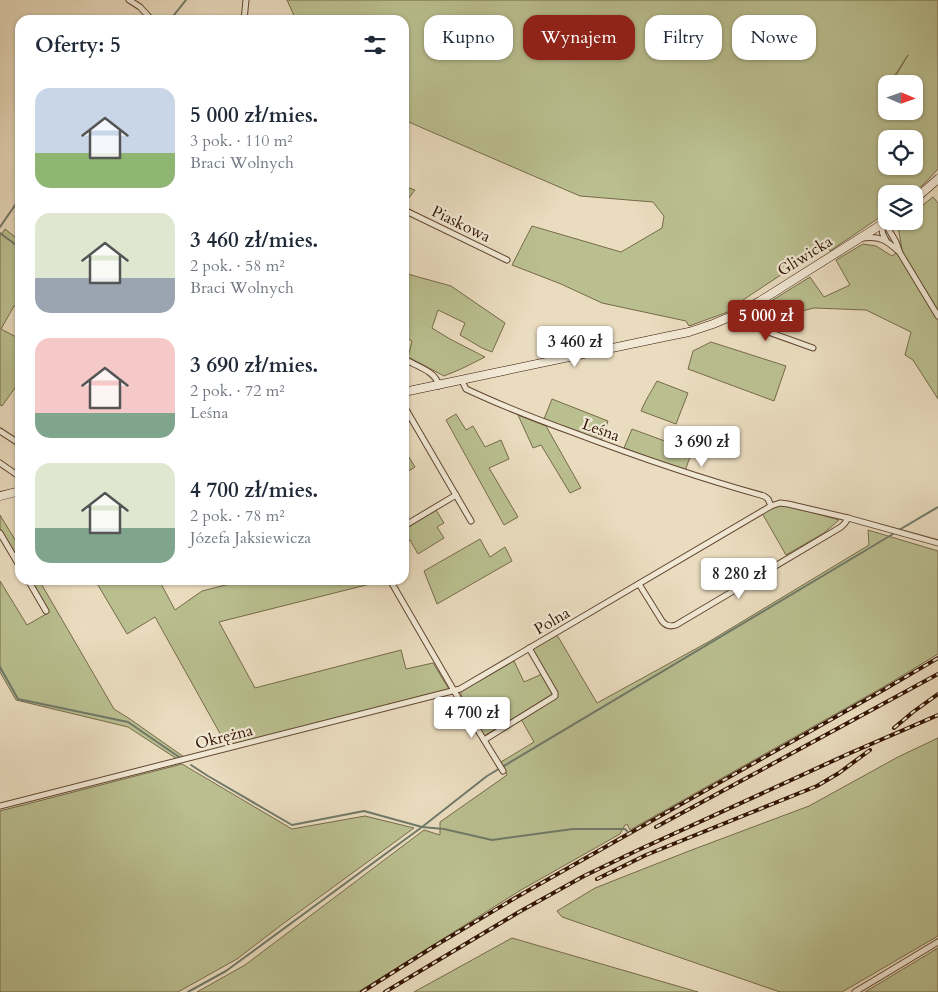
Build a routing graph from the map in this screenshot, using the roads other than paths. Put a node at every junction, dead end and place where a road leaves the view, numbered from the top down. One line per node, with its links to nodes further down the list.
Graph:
1 (129, 0): 3 (street)
2 (246, 0): 4 (street)
3 (147, 15)
4 (244, 15)
5 (938, 178): 6 (main road)
6 (923, 192)
7 (409, 212): 14 (street, Piaskowa)
8 (878, 228): 11 (main road, Gliwicka)
9 (881, 230): 12 (street)
10 (889, 230): 13 (street)
11 (862, 238): 12 (street); 15 (main road, Gliwicka)
12 (886, 241): 13 (street)
13 (900, 253): 16 (street)
14 (507, 260)
15 (737, 314): 17 (street); 19 (main road, Gliwicka)
16 (938, 316)
17 (813, 348)
18 (409, 362): 20 (street)
19 (462, 381): 20 (main road, Gliwicka); 30 (street, Leśna)
20 (439, 386): 21 (main road, Gliwicka)
21 (409, 391)
22 (409, 415): 28 (street)
23 (0, 431): 24 (street)
24 (15, 441)
25 (0, 463): 26 (street)
26 (15, 474)
27 (15, 492): 29 (main road)
28 (456, 495): 32 (street); 33 (street)
29 (0, 496)
30 (771, 506): 31 (street); 37 (street, Polna)
31 (848, 518): 35 (street); 37 (street)
32 (471, 521)
33 (409, 523)
34 (0, 533): 36 (street)
35 (938, 542)
36 (15, 558)
37 (639, 584): 41 (street, Polna)
38 (31, 585): 40 (street)
39 (393, 585): 42 (street)
40 (46, 612)
41 (530, 648): 42 (street, Polna); 43 (street)
42 (454, 691): 43 (street); 45 (street, Okrężna)
43 (484, 740): 44 (street)
44 (501, 768)
45 (0, 806)
46 (938, 942): 47 (street)
47 (855, 992)

